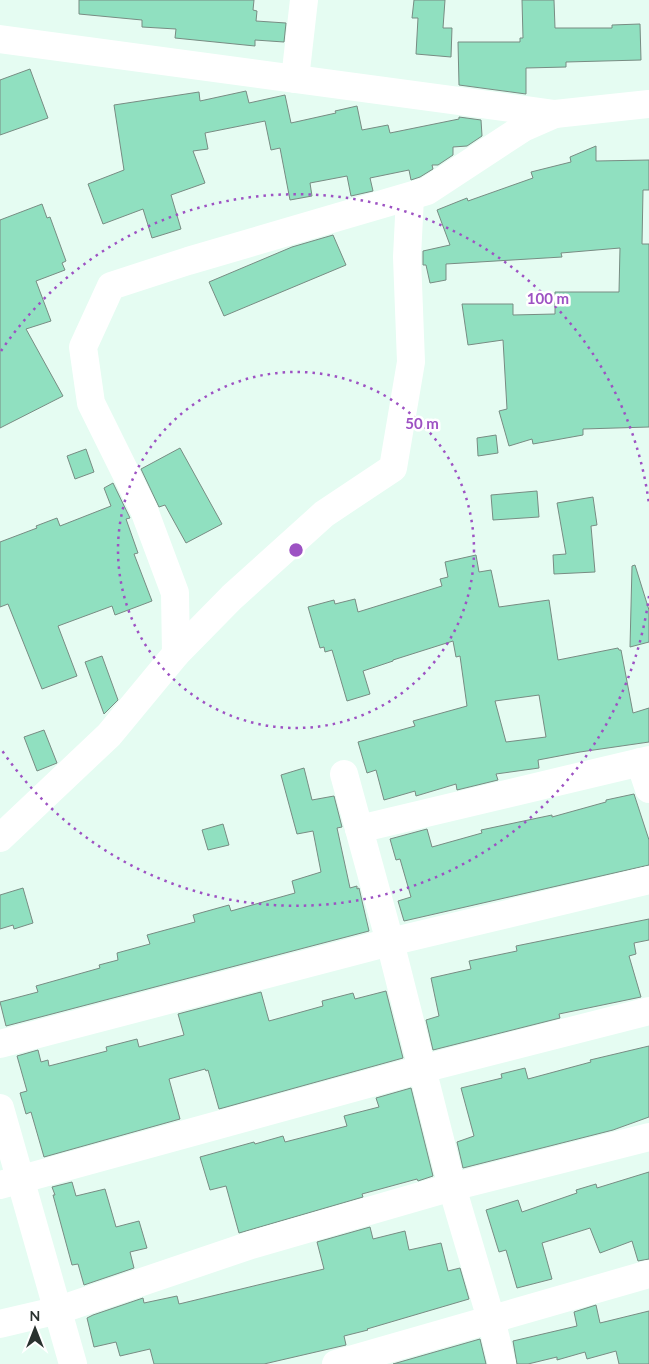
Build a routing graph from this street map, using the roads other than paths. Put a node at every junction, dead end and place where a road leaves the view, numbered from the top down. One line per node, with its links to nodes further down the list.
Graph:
1 (304, 0): 3 (street)
2 (0, 39): 3 (street)
3 (295, 79): 5 (street)
4 (649, 104): 5 (street)
5 (555, 114): 6 (street)
6 (410, 197): 7 (street); 7 (street)
7 (176, 654): 12 (street)
8 (644, 761): 10 (street); 11 (street)
9 (344, 774): 11 (street)
10 (649, 789)
11 (359, 829): 14 (street)
12 (0, 838)
13 (649, 880): 14 (street)
14 (390, 942): 16 (street); 17 (street)
15 (649, 1011): 17 (street)
16 (0, 1044)
17 (422, 1069): 20 (street); 21 (street)
18 (0, 1108): 20 (street)
19 (649, 1137): 21 (street)
20 (10, 1182): 23 (street)
21 (452, 1186): 23 (street); 24 (street)
22 (649, 1274): 24 (street)
23 (59, 1310): 25 (street); 26 (street)
24 (492, 1319): 27 (street); 28 (street)
25 (0, 1324)
26 (73, 1364)
27 (336, 1364)
28 (502, 1364)

